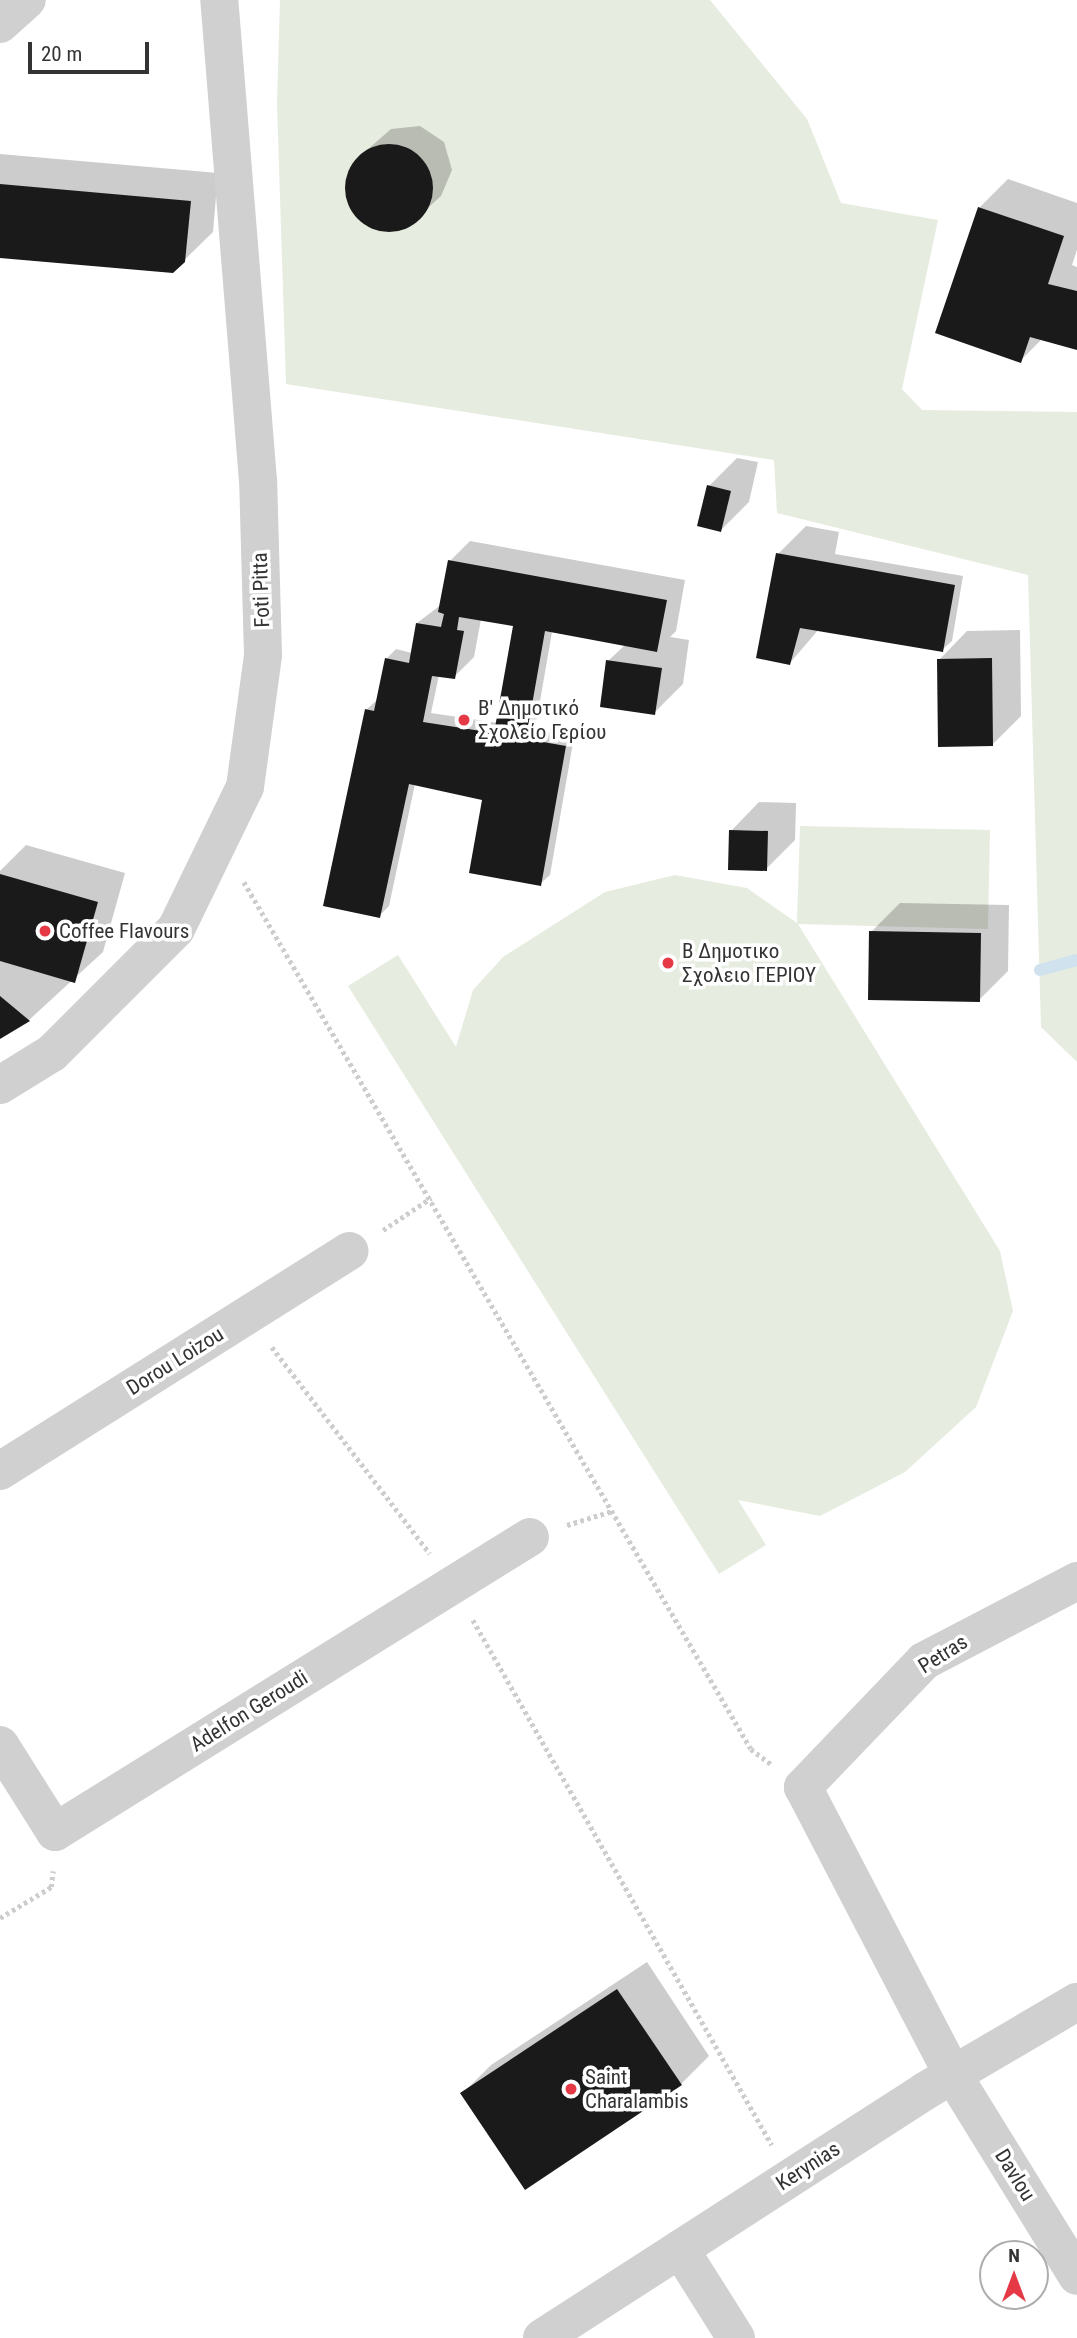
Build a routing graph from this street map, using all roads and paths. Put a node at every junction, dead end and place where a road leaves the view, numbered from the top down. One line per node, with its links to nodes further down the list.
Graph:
1 (27, 0): 3 (street)
2 (219, 0): 4 (street, Foti Pitta)
3 (0, 24)
4 (208, 864): 5 (street, Foti Pitta); 6 (path)
5 (0, 1085)
6 (431, 1198): 7 (path); 10 (path)
7 (351, 1251): 8 (street, Dorou Loizou)
8 (248, 1315): 9 (street, Dorou Loizou); 13 (path)
9 (0, 1471)
10 (612, 1511): 11 (path); 15 (path)
11 (530, 1536): 13 (street, Adelfon Geroudi)
12 (1077, 1581): 15 (street, Petras)
13 (453, 1584): 16 (street, Adelfon Geroudi); 20 (path)
14 (0, 1745): 16 (street)
15 (803, 1787): 19 (street, Davlou)
16 (55, 1832): 17 (path)
17 (0, 1918)
18 (1077, 2002): 19 (street, Kerynias)
19 (953, 2075): 20 (street, Kerynias); 22 (street, Davlou)
20 (790, 2178): 21 (street, Kerynias)
21 (680, 2249): 23 (street, Kerynias); 24 (street)
22 (1077, 2276)
23 (542, 2338)
24 (736, 2338)

